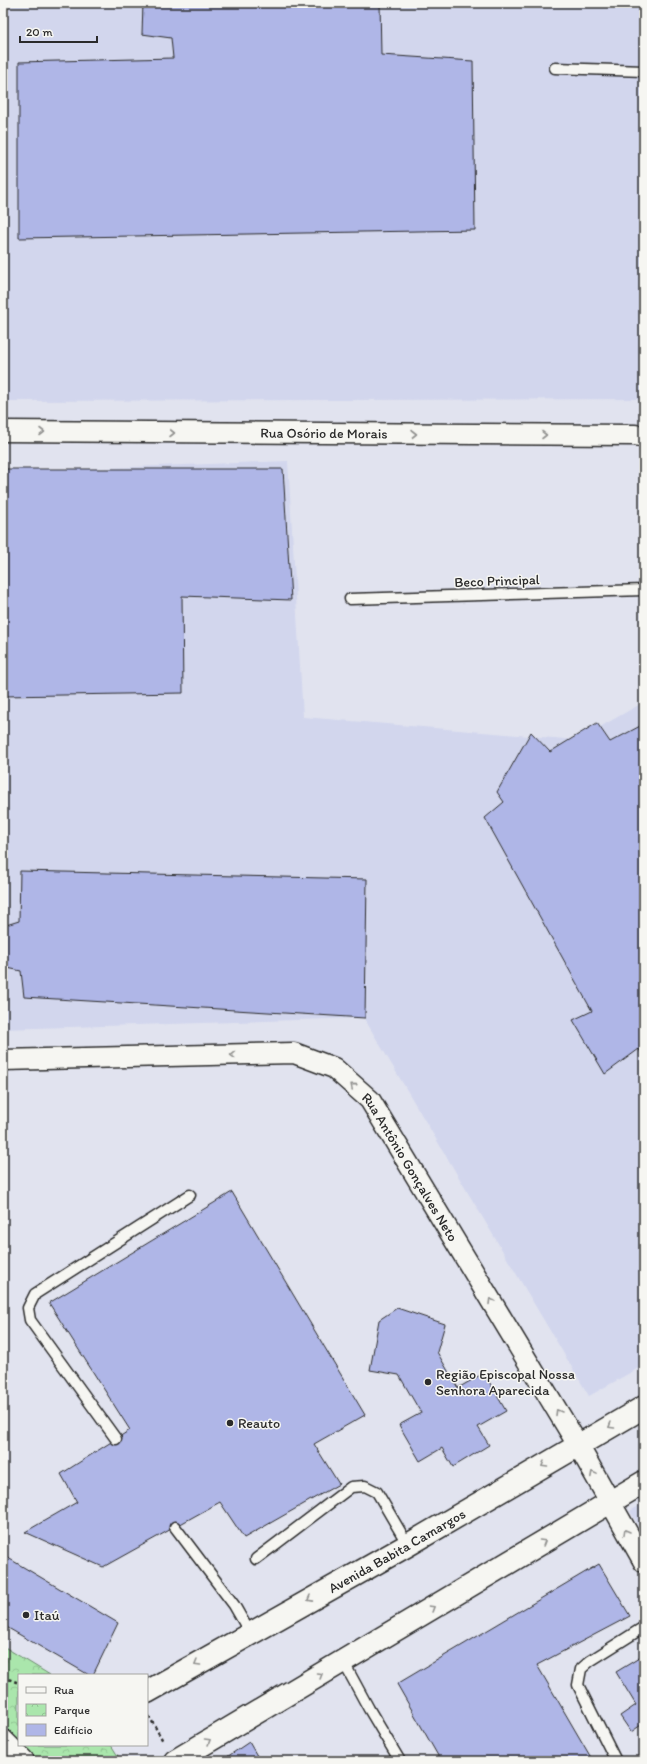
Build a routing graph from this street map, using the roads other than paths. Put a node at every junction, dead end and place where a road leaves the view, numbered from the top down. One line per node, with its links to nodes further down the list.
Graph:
1 (555, 68): 2 (lane)
2 (644, 70)
3 (3, 432): 4 (street, Rua Osório de Morais, one-way to 4)
4 (644, 437)
5 (644, 590): 6 (lane, Beco Principal)
6 (350, 599)
7 (3, 1060): 11 (street, Rua Antônio Gonçalves Neto, one-way to 7)
8 (190, 1195): 10 (lane)
9 (644, 1407): 11 (main road, Avenida Babita Camargos, one-way to 11)
10 (116, 1439)
11 (578, 1445): 13 (street, Rua Antônio Gonçalves Neto, one-way to 11); 15 (main road, Avenida Babita Camargos, one-way to 15)
12 (644, 1482): 13 (main road)
13 (609, 1502): 17 (street, Rua Antônio Gonçalves Neto, one-way to 13); 20 (main road, one-way to 13)
14 (175, 1527): 19 (lane)
15 (408, 1545): 16 (lane); 19 (main road, Avenida Babita Camargos, one-way to 19)
16 (256, 1559)
17 (644, 1562)
18 (644, 1627): 28 (lane)
19 (250, 1633): 21 (main road, Avenida Babita Camargos, one-way to 21)
20 (343, 1661): 26 (main road, one-way to 20); 27 (lane)
21 (148, 1691)
22 (3, 1733): 23 (main road)
23 (18, 1735)
24 (3, 1741): 25 (main road)
25 (23, 1761)
26 (175, 1761)
27 (400, 1761)
28 (616, 1761)

